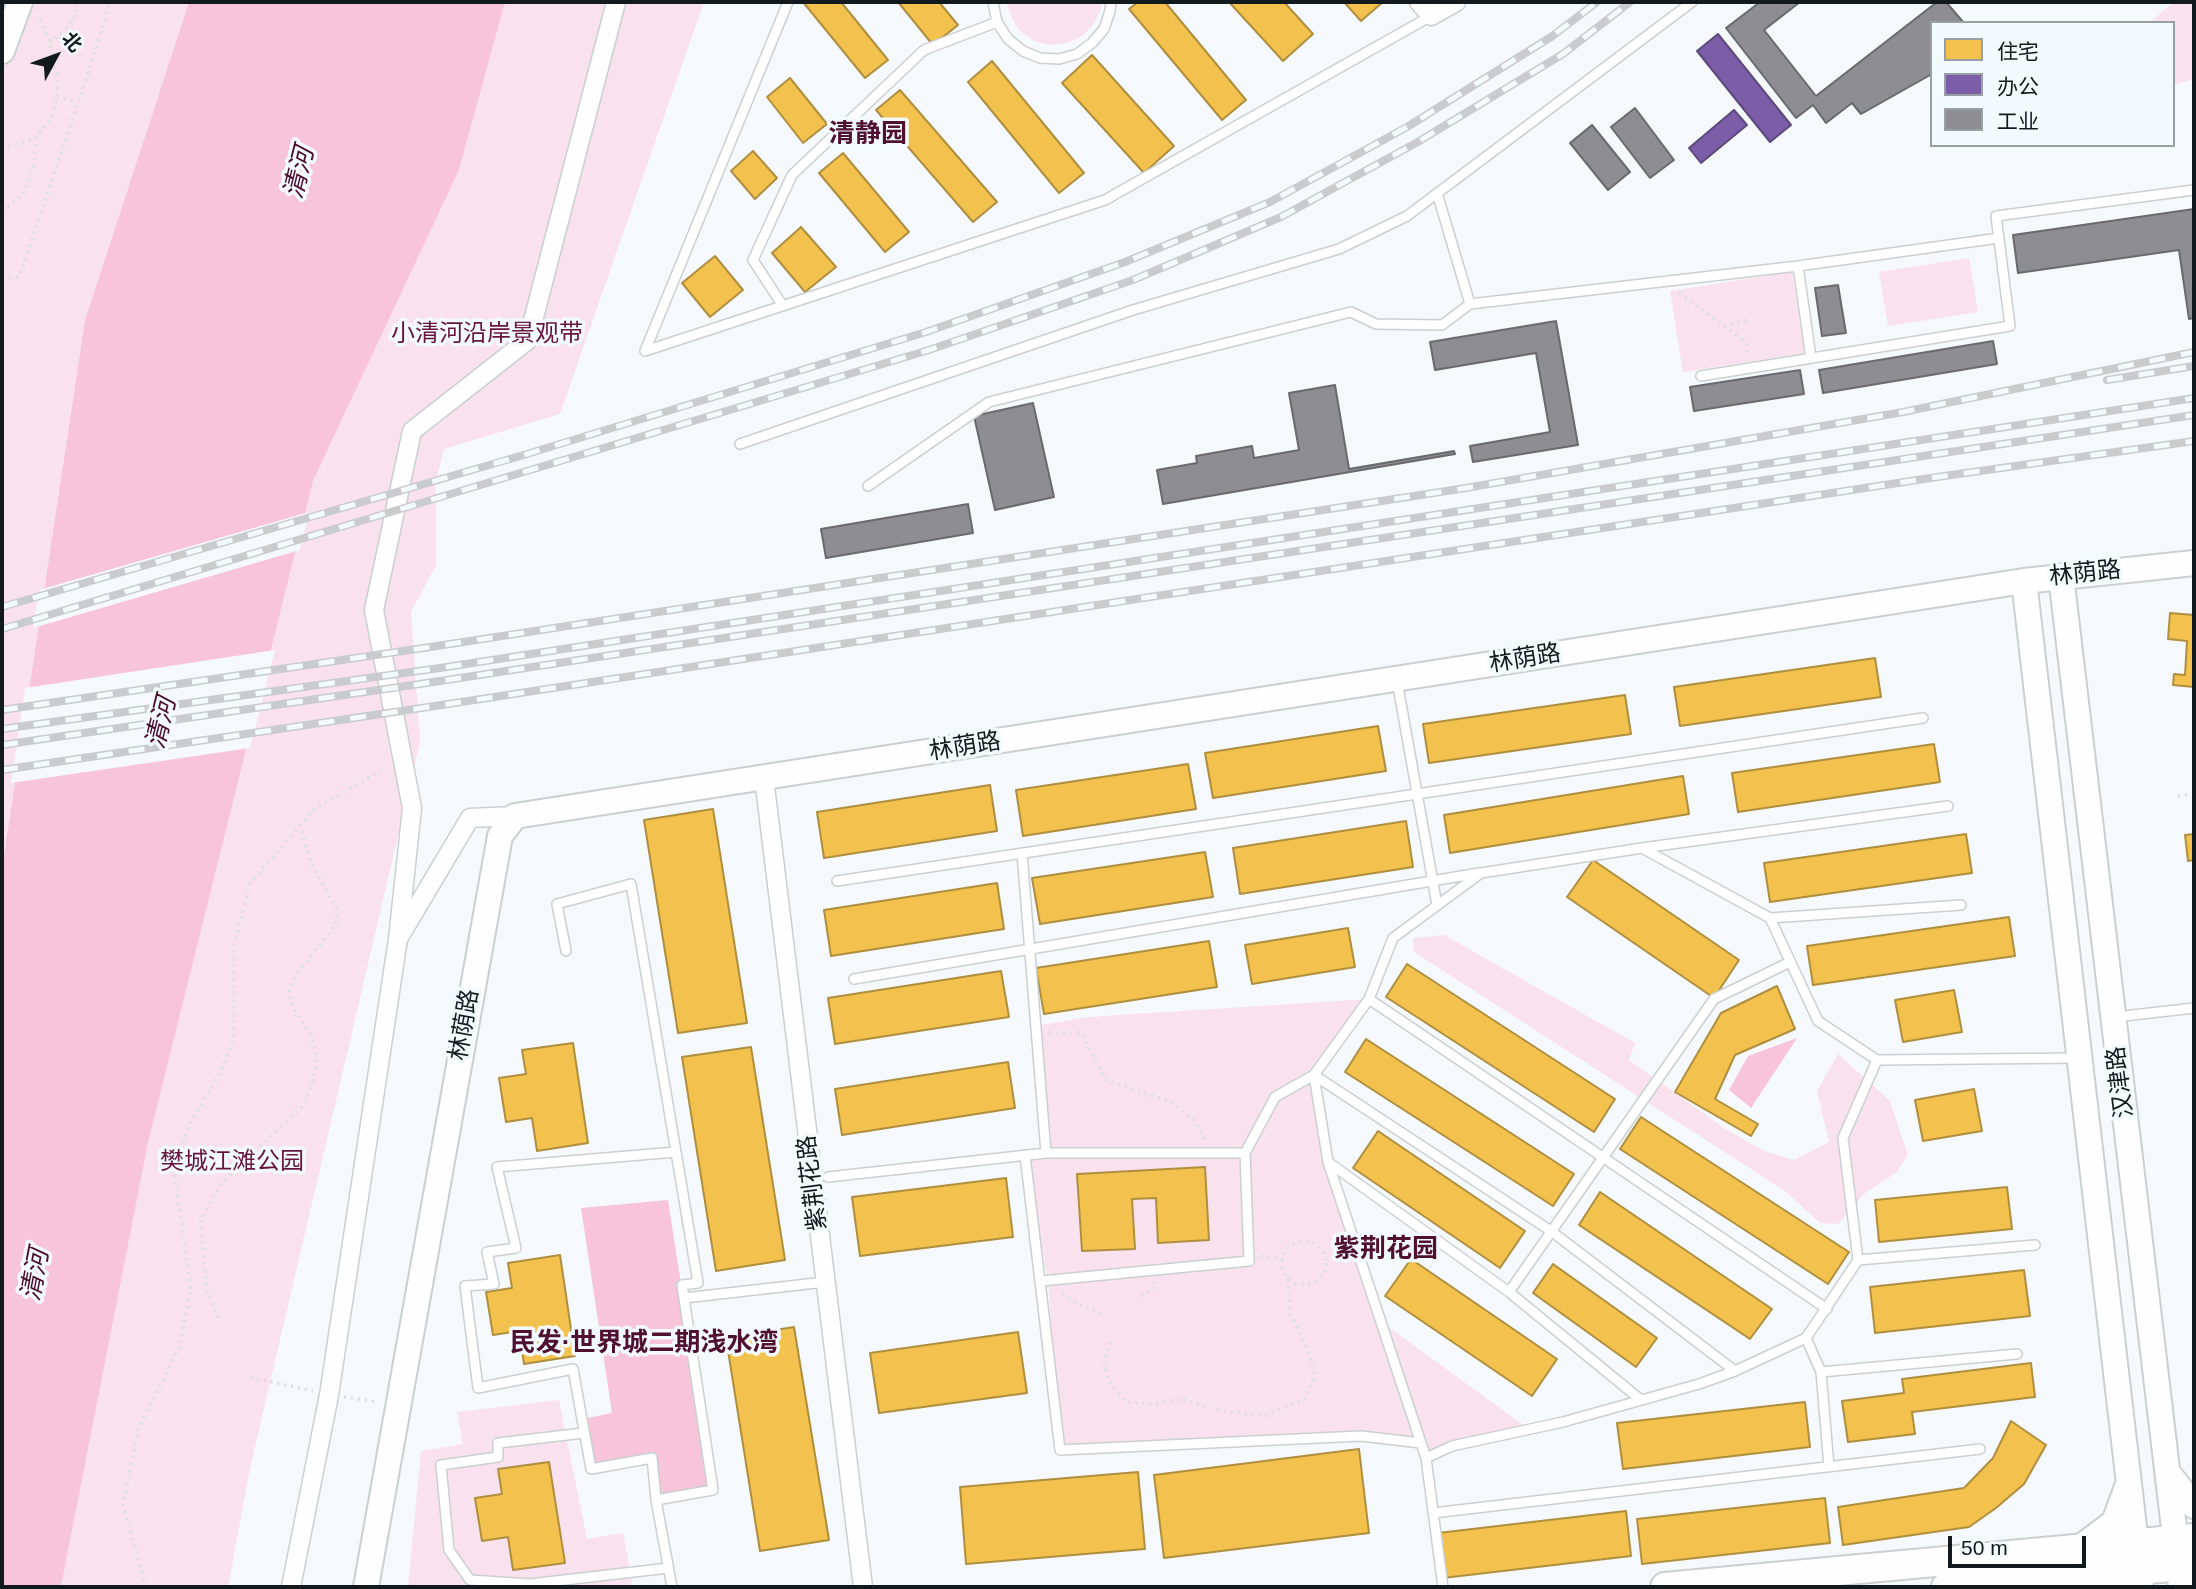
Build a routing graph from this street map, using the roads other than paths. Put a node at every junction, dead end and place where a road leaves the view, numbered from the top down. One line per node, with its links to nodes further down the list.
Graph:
1 (616, 2): 38 (street)
2 (788, 2): 16 (lane)
3 (993, 2): 9 (lane)
4 (1111, 2): 9 (lane)
5 (1456, 2): 8 (street)
6 (1692, 2): 12 (lane)
7 (28, 7): 10 (street)
8 (1425, 9): 16 (lane)
9 (997, 22): 16 (lane)
10 (2, 51)
11 (2194, 190): 13 (lane)
12 (1437, 193): 15 (lane); 19 (lane)
13 (1999, 238): 14 (lane); 17 (lane)
14 (1798, 266): 15 (lane); 17 (lane)
15 (1470, 304): 20 (lane)
16 (783, 306)
17 (1811, 358): 18 (lane)
18 (1701, 376)
19 (740, 444)
20 (868, 486)
21 (2194, 563): 22 (street, 林荫路)
22 (2061, 576): 23 (street, 林荫路); 45 (street, 汉津路)
23 (2024, 581): 24 (street, 林荫路); 46 (street, 汉津路)
24 (1396, 679): 26 (street, 林荫路); 27 (lane)
25 (1923, 718): 27 (lane)
26 (764, 778): 29 (street, 林荫路); 60 (street, 紫荆花路)
27 (1417, 794): 31 (lane); 34 (lane)
28 (1948, 806): 30 (lane)
29 (515, 816): 38 (street); 84 (street, 林荫路)
30 (1642, 848): 32 (lane); 37 (lane)
31 (1022, 853): 33 (lane); 39 (lane)
32 (1480, 873): 34 (lane); 35 (lane)
33 (837, 881)
34 (1433, 881): 35 (lane); 39 (lane)
35 (1437, 905): 43 (lane)
36 (1961, 905): 37 (lane)
37 (1770, 918): 41 (lane)
38 (398, 939): 83 (street)
39 (1030, 949): 42 (lane); 50 (lane)
40 (566, 951): 49 (lane)
41 (1790, 962): 47 (lane); 53 (lane)
42 (854, 979)
43 (1369, 999): 48 (lane); 53 (lane)
44 (2194, 1009): 45 (lane)
45 (2113, 1018): 74 (street, 汉津路)
46 (2079, 1058): 47 (lane); 75 (street, 汉津路)
47 (1877, 1060): 58 (lane)
48 (1314, 1074): 51 (lane); 54 (lane); 56 (lane)
49 (676, 1152): 62 (lane); 69 (lane)
50 (1046, 1153): 51 (lane); 52 (lane)
51 (1245, 1153): 59 (lane)
52 (1025, 1156): 55 (lane); 59 (lane)
53 (1603, 1157): 56 (lane); 63 (lane)
54 (1328, 1162): 61 (lane); 70 (lane)
55 (828, 1177)
56 (1551, 1231): 61 (lane); 66 (lane)
57 (2035, 1245): 58 (lane)
58 (1858, 1260): 63 (lane)
59 (1045, 1281): 70 (lane)
60 (825, 1282): 62 (lane); 86 (street, 紫荆花路)
61 (1509, 1292): 68 (lane)
62 (684, 1298): 76 (lane)
63 (1827, 1309): 64 (lane)
64 (1806, 1338): 66 (lane); 67 (lane)
65 (2017, 1354): 67 (lane)
66 (1735, 1371): 68 (lane)
67 (1821, 1372): 73 (lane)
68 (1641, 1399): 72 (lane)
69 (584, 1433): 76 (lane); 81 (lane)
70 (1421, 1443): 72 (lane)
71 (1980, 1449): 73 (lane)
72 (1426, 1458): 78 (lane)
73 (1829, 1467): 78 (lane)
74 (2168, 1472): 77 (street); 79 (street, 汉津路)
75 (2129, 1483): 80 (street, 汉津路); 82 (street)
76 (656, 1500): 81 (lane)
77 (2194, 1506)
78 (1433, 1513): 87 (lane)
79 (2185, 1559): 80 (main road)
80 (2139, 1567): 82 (main road)
81 (668, 1568): 85 (lane)
82 (2084, 1571): 88 (main road); 89 (main road)
83 (291, 1587)
84 (366, 1587)
85 (672, 1587)
86 (863, 1587)
87 (1443, 1587)
88 (1665, 1587)
89 (1947, 1587)

